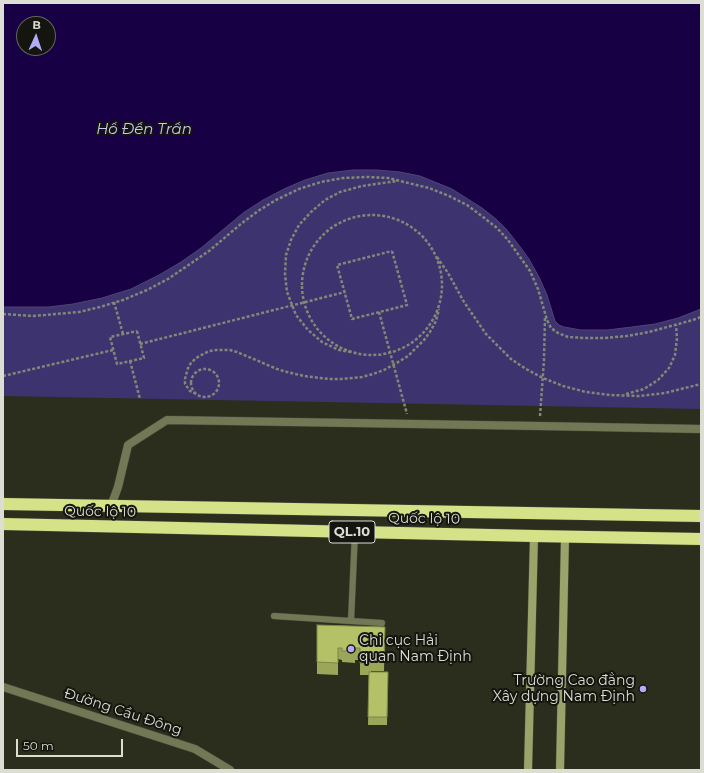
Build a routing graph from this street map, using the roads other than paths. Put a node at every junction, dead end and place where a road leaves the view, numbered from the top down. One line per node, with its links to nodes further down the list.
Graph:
1 (701, 429): 3 (street)
2 (3, 504): 3 (highway, Quốc lộ 10 / QL.10)
3 (112, 506): 4 (highway, Quốc lộ 10 / QL.10)
4 (701, 516)
5 (3, 524): 6 (highway, Quốc lộ 10 / QL.10)
6 (355, 532): 7 (highway, Quốc lộ 10 / QL.10); 11 (lane)
7 (534, 536): 8 (highway, Quốc lộ 10 / QL.10); 15 (street)
8 (565, 537): 9 (highway, Quốc lộ 10 / QL.10); 16 (street)
9 (701, 539)
10 (274, 616): 11 (lane)
11 (351, 621): 12 (lane)
12 (382, 623)
13 (3, 687): 14 (street, Đường Cầu Đông)
14 (230, 770)
15 (528, 770)
16 (560, 770)

